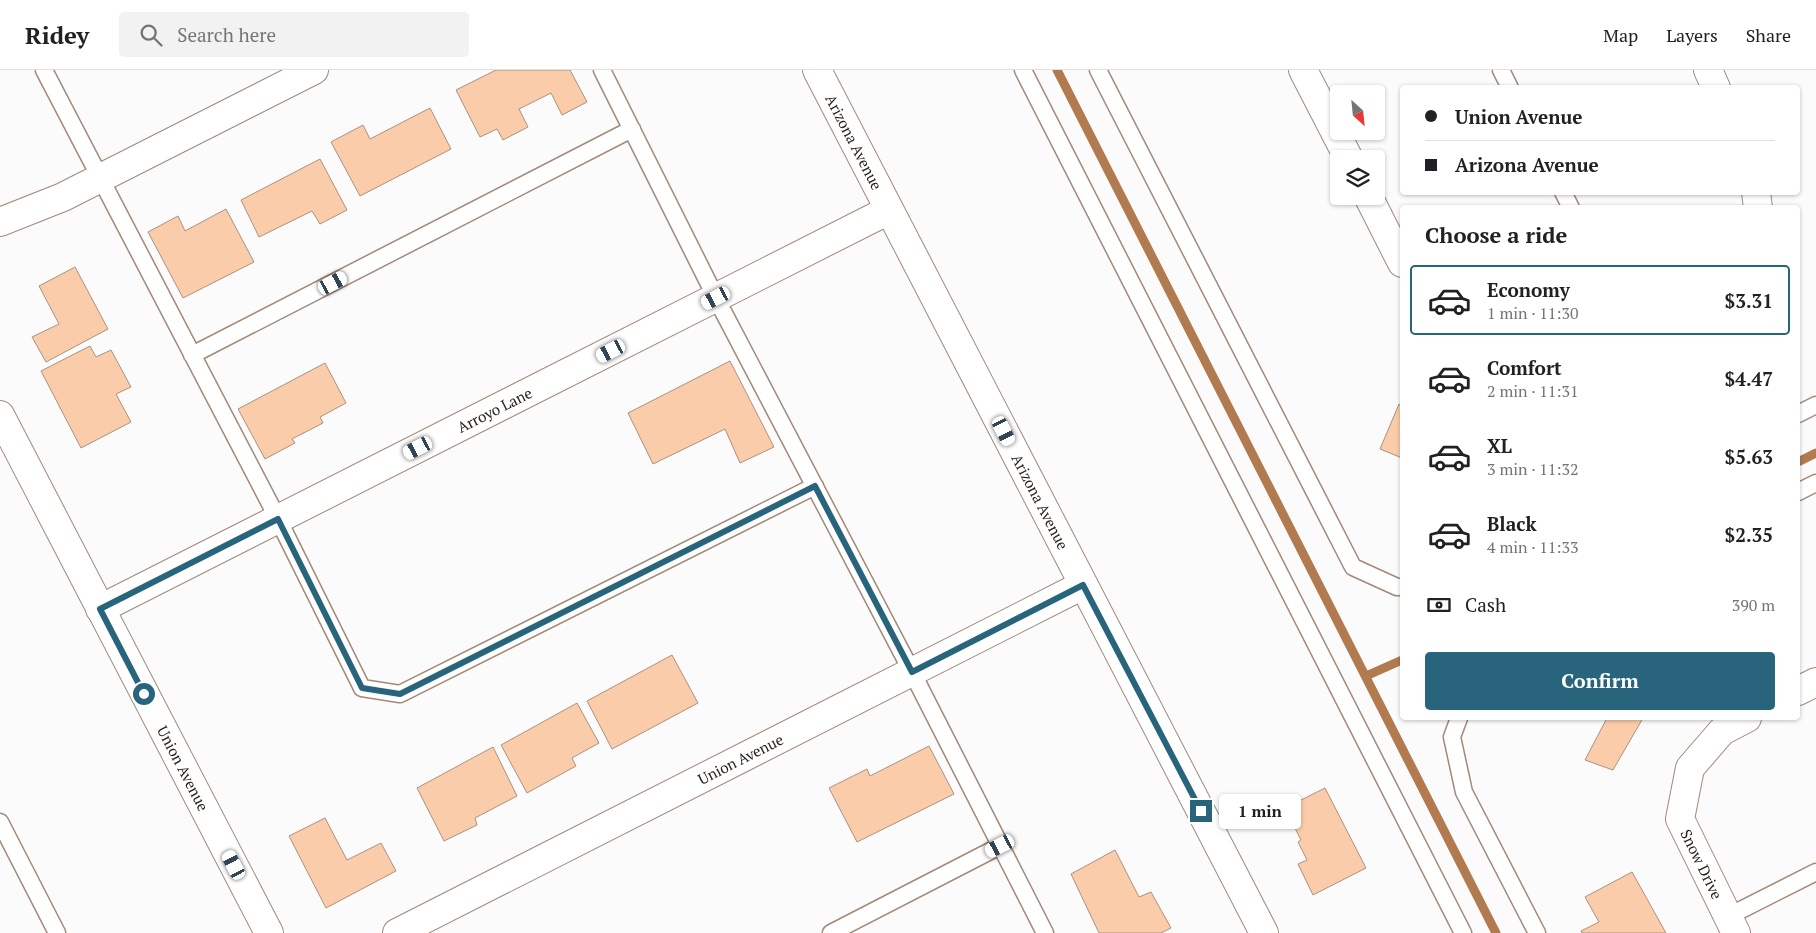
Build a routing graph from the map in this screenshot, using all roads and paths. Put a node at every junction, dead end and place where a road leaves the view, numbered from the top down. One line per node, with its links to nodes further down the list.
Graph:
1 (44, 70): 14 (lane)
2 (314, 70): 14 (street)
3 (602, 70): 12 (lane)
4 (817, 70): 16 (street, Arizona Avenue)
5 (1024, 70): 46 (lane)
6 (1098, 70): 29 (lane)
7 (1303, 70): 13 (street)
8 (1501, 70): 10 (lane)
9 (1708, 70): 11 (street)
10 (1508, 85)
11 (1715, 85)
12 (632, 129): 19 (lane); 20 (lane)
13 (1344, 150)
14 (101, 178): 17 (street); 20 (lane)
15 (1373, 205): 18 (street)
16 (889, 210): 19 (street, Arroyo Lane); 28 (street, Arizona Avenue)
17 (0, 222)
18 (1400, 259)
19 (716, 298): 25 (lane); 27 (street, Arroyo Lane)
20 (192, 355): 27 (lane)
21 (1816, 405): 22 (lane)
22 (1800, 413)
23 (0, 415): 30 (street, Union Avenue)
24 (1816, 483): 26 (lane)
25 (815, 486): 27 (lane); 31 (lane)
26 (1800, 491)
27 (278, 519): 30 (street, Arroyo Lane)
28 (1083, 585): 31 (street, Union Avenue); 45 (street, Arizona Avenue)
29 (1400, 587)
30 (100, 609): 41 (street, Union Avenue)
31 (912, 672): 37 (lane); 42 (street, Union Avenue)
32 (1816, 682): 33 (street)
33 (1800, 690)
34 (1459, 720): 47 (lane)
35 (1743, 720): 39 (street, Snow Drive)
36 (0, 822): 40 (lane)
37 (1000, 846): 43 (lane); 44 (lane)
38 (1816, 872): 39 (lane)
39 (1732, 925)
40 (57, 933)
41 (269, 933)
42 (397, 933)
43 (831, 933)
44 (1045, 933)
45 (1264, 933)
46 (1463, 933)
47 (1537, 933)

